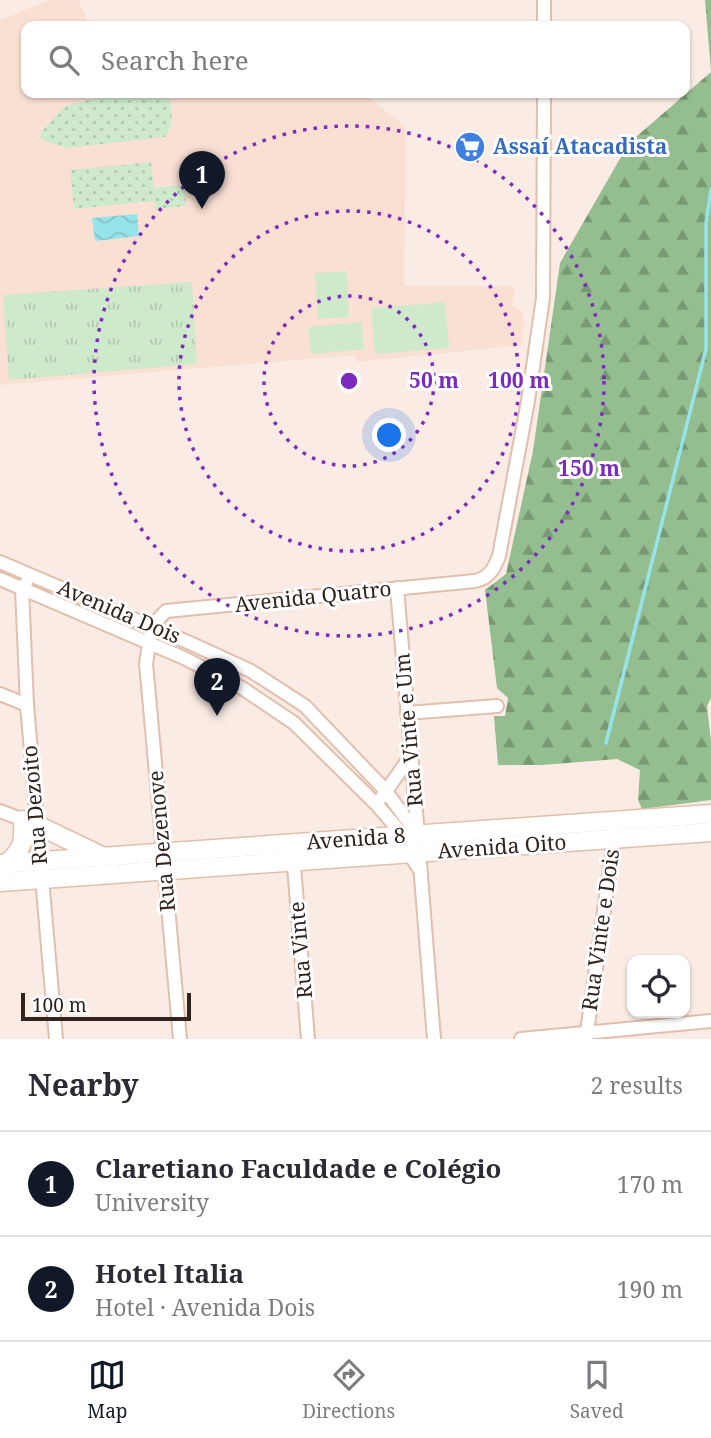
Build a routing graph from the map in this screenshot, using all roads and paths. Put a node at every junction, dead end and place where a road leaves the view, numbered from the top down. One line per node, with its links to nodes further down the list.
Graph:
1 (544, 0): 2 (street)
2 (544, 21)
3 (544, 98): 7 (street, Avenida Quatro)
4 (6, 564): 5 (street, Avenida Dois); 6 (street)
5 (32, 575): 8 (street); 9 (street, Avenida Dois)
6 (2, 580): 8 (street, Avenida Dois)
7 (397, 588): 9 (street, Avenida Quatro); 14 (street, Rua Vinte e Um)
8 (22, 589): 10 (street, Avenida Dois); 12 (street, Rua Dezoito)
9 (152, 626): 10 (street, Rua Dezenove); 16 (street, Avenida Dois)
10 (150, 643): 18 (street, Avenida Dois); 26 (street, Rua Dezenove)
11 (0, 694): 12 (street)
12 (27, 705): 17 (street, Rua Dezoito)
13 (497, 706): 14 (street)
14 (407, 713): 15 (street, Rua Vinte e Um)
15 (412, 754): 16 (street); 23 (street, Rua Vinte e Um)
16 (385, 790): 18 (street); 23 (street, Avenida Dois)
17 (35, 799): 20 (street, Rua Dezoito); 20 (street)
18 (377, 805): 23 (street, Avenida Dois)
19 (711, 814): 21 (street)
20 (18, 818): 25 (street); 27 (street); 28 (street, Rua Dezoito)
21 (614, 830): 22 (street, Avenida Oito); 23 (street, Avenida Oito); 31 (street, Rua Vinte e Dois)
22 (711, 832)
23 (413, 844): 24 (street, Avenida Oito); 35 (street, Rua Vinte e Um)
24 (293, 853): 26 (street, Avenida 8); 34 (street, Rua Vinte)
25 (104, 857): 26 (street, Avenida 8); 28 (street, Avenida 8)
26 (163, 861): 28 (street); 33 (street, Rua Dezenove)
27 (3, 864): 28 (street, Avenida 8)
28 (41, 870): 29 (street); 32 (street, Rua Dezoito)
29 (0, 882)
30 (711, 1021): 31 (street)
31 (586, 1036): 36 (street)
32 (56, 1039)
33 (180, 1039)
34 (309, 1039)
35 (434, 1039)
36 (521, 1039)

